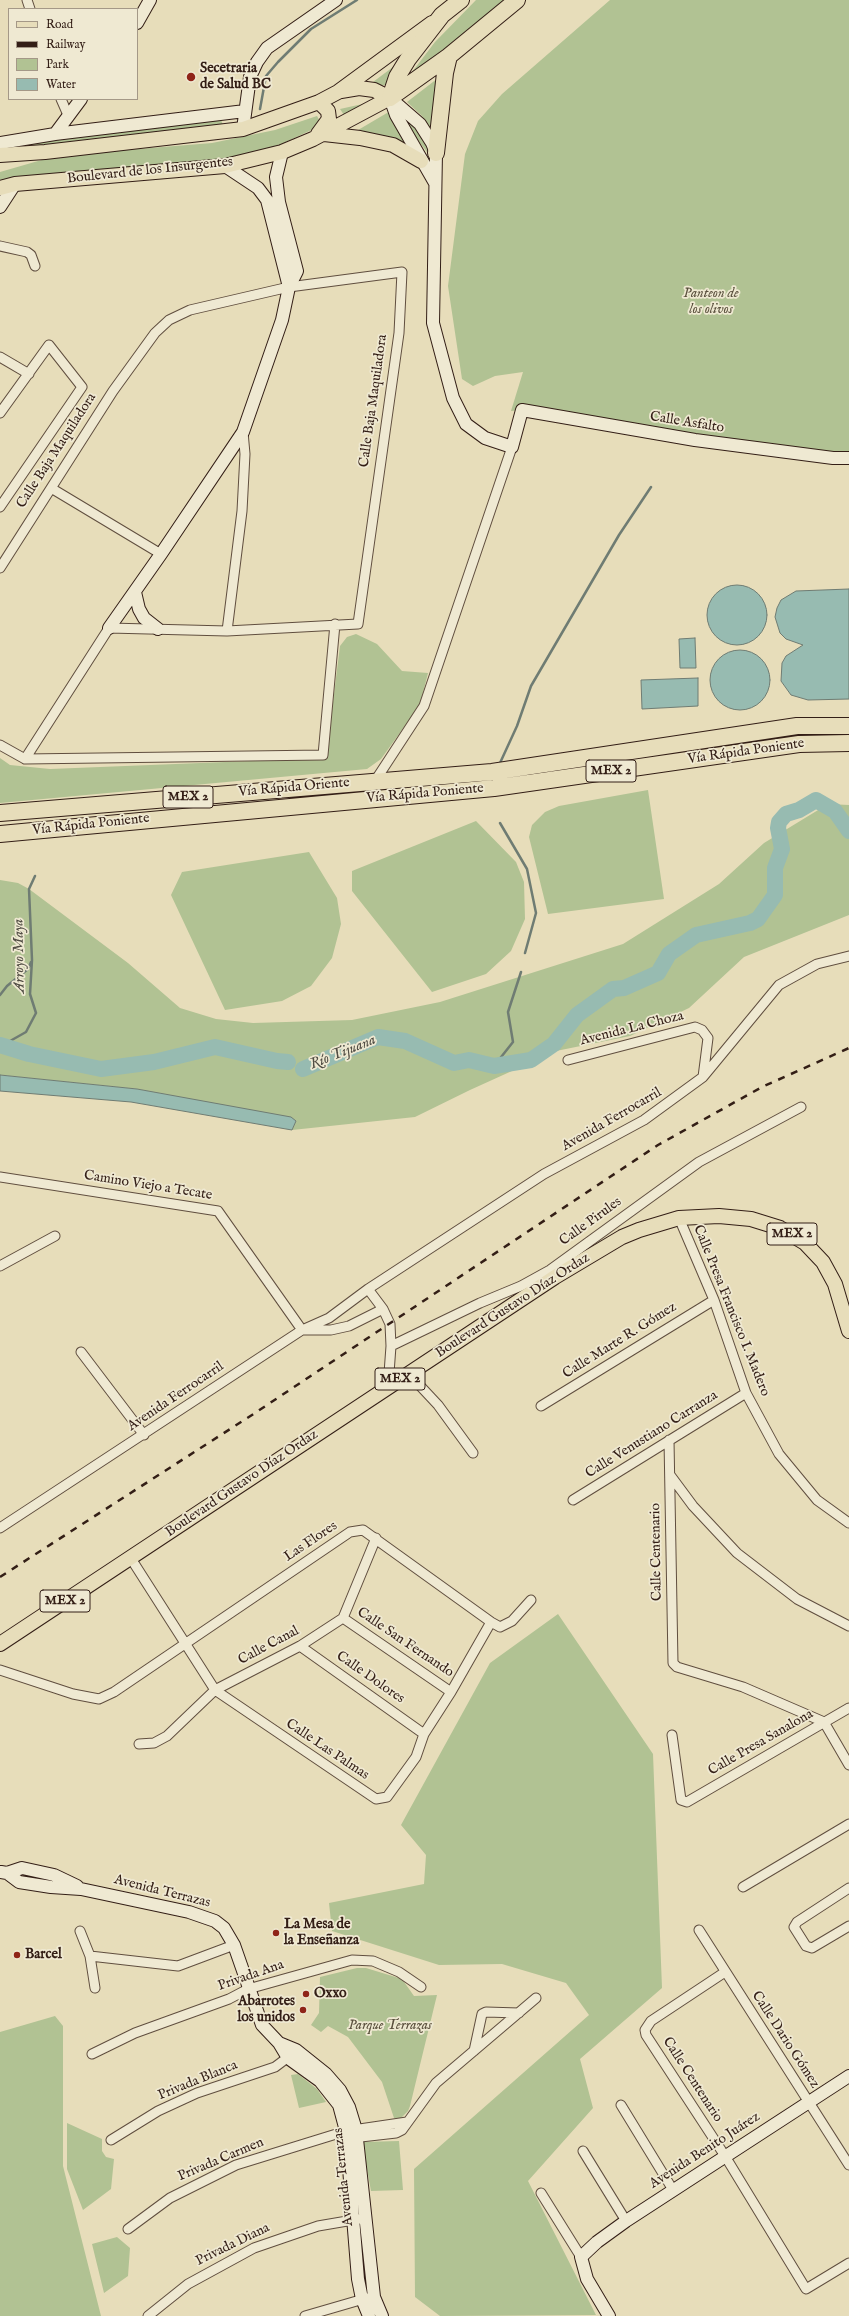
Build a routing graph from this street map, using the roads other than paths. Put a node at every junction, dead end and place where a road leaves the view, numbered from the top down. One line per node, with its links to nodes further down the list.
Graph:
1 (150, 0): 6 (street)
2 (460, 0): 5 (highway)
3 (517, 0): 7 (highway, Boulevard de los Insurgentes)
4 (333, 1): 13 (street)
5 (442, 15): 8 (main road); 9 (highway)
6 (138, 20)
7 (449, 56): 9 (highway, Boulevard de los Insurgentes); 20 (highway)
8 (338, 92): 9 (main road); 12 (main road)
9 (390, 98): 17 (main road, Boulevard de los Insurgentes); 20 (street); 22 (street)
10 (61, 100): 14 (street)
11 (79, 100): 14 (street)
12 (319, 102): 15 (main road); 17 (main road)
13 (245, 111): 15 (street); 16 (street)
14 (68, 115): 16 (street)
15 (243, 130): 21 (main road)
16 (55, 134): 18 (street)
17 (319, 136): 19 (main road, Boulevard de los Insurgentes); 22 (main road)
18 (0, 144)
19 (282, 152): 23 (main road, Boulevard de los Insurgentes); 30 (street)
20 (436, 153): 25 (street)
21 (0, 155)
22 (421, 161): 25 (street)
23 (225, 166): 24 (main road, Boulevard de los Insurgentes); 30 (street)
24 (15, 184): 26 (main road, Boulevard de los Insurgentes); 27 (street)
25 (435, 184): 35 (street)
26 (0, 188)
27 (0, 207)
28 (0, 246): 29 (street)
29 (35, 266)
30 (289, 287): 34 (street); 37 (street, Calle Baja Maquiladora); 42 (street, Calle Baja Maquiladora)
31 (0, 357): 32 (street)
32 (29, 374): 33 (street); 38 (street)
33 (0, 413)
34 (242, 432): 39 (street); 45 (street)
35 (512, 447): 36 (street, Calle Asfalto); 50 (street)
36 (849, 458)
37 (51, 488): 39 (street); 40 (street, Calle Baja Maquiladora)
38 (0, 507)
39 (161, 554): 41 (street)
40 (0, 568)
41 (135, 592): 43 (street); 44 (street)
42 (335, 624): 45 (street, Calle Baja Maquiladora); 49 (street)
43 (109, 628): 44 (street, Calle Baja Maquiladora); 49 (street)
44 (158, 629): 45 (street, Calle Baja Maquiladora)
45 (226, 631)
46 (849, 726): 50 (highway, Vía Rápida Oriente / MEX 2)
47 (849, 743): 52 (highway, Vía Rápida Poniente / MEX 2)
48 (0, 745): 49 (street)
49 (25, 759)
50 (375, 781): 51 (highway, Vía Rápida Oriente / MEX 2)
51 (0, 813)
52 (0, 834)
53 (849, 956): 55 (street, Avenida Ferrocarril)
54 (568, 1060): 55 (street, Avenida La Choza)
55 (703, 1077): 62 (street, Avenida Ferrocarril)
56 (801, 1107): 61 (street, Calle Pirules)
57 (0, 1177): 65 (street, Camino Viejo a Tecate)
58 (679, 1218): 61 (main road, Boulevard Gustavo Díaz Ordaz / MEX 2); 63 (street, Calle Presa Francisco I. Madero); 66 (main road, Boulevard Gustavo Díaz Ordaz / MEX 2)
59 (55, 1236): 60 (street)
60 (0, 1266)
61 (553, 1273): 67 (street, Calle Pirules); 69 (main road, Boulevard Gustavo Díaz Ordaz / MEX 2)
62 (368, 1289): 64 (street); 65 (street, Avenida Ferrocarril)
63 (714, 1300): 71 (street, Calle Presa Francisco I. Madero); 72 (street, Calle Marte R. Gómez)
64 (383, 1309): 65 (street); 67 (street)
65 (302, 1330): 73 (street, Avenida Ferrocarril)
66 (849, 1331)
67 (391, 1346): 70 (street)
68 (81, 1352): 73 (street)
69 (409, 1374): 70 (main road, Boulevard Gustavo Díaz Ordaz / MEX 2); 75 (street)
70 (388, 1387): 81 (main road, Boulevard Gustavo Díaz Ordaz / MEX 2)
71 (746, 1393): 74 (street, Calle Venustiano Carranza); 78 (street, Calle Presa Francisco I. Madero)
72 (541, 1406)
73 (144, 1436): 79 (street, Avenida Ferrocarril)
74 (669, 1440): 76 (street, Calle Centenario); 77 (street, Calle Venustiano Carranza)
75 (472, 1453)
76 (670, 1475): 85 (street); 93 (street, Calle Centenario)
77 (573, 1500)
78 (849, 1523)
79 (0, 1528)
80 (376, 1538): 83 (street); 84 (street, Las Flores); 87 (street, Las Flores)
81 (130, 1557): 86 (main road, Boulevard Gustavo Díaz Ordaz / MEX 2); 87 (street, Calle Las Palmas)
82 (531, 1600): 84 (street)
83 (343, 1618): 88 (street, Calle Canal); 91 (street, Calle San Fernando)
84 (491, 1622): 91 (street, Calle Las Palmas)
85 (849, 1626)
86 (0, 1644)
87 (186, 1644): 89 (street, Las Flores); 90 (street, Calle Las Palmas)
88 (300, 1646): 90 (street, Calle Canal); 94 (street, Calle Dolores)
89 (0, 1670)
90 (215, 1690): 94 (street, Calle Las Palmas); 96 (street, Calle Canal)
91 (451, 1692): 94 (street, Calle Las Palmas)
92 (849, 1708): 93 (street, Calle Presa Sanalona)
93 (824, 1722): 95 (street, Calle Presa Sanalona); 97 (street)
94 (424, 1734)
95 (672, 1735)
96 (139, 1744)
97 (849, 1765)
98 (849, 1824): 100 (street)
99 (3, 1872): 105 (street, Avenida Terrazas)
100 (743, 1887)
101 (849, 1888): 102 (street)
102 (849, 1926)
103 (699, 1930): 107 (street, Calle Dario Gómez)
104 (80, 1931): 106 (street)
105 (234, 1945): 106 (street); 110 (street, Avenida Terrazas)
106 (90, 1956): 109 (street)
107 (725, 1972): 117 (street, Calle Dario Gómez); 122 (street, Calle Centenario)
108 (421, 1987): 110 (street, Privada Ana)
109 (95, 1988)
110 (248, 1989): 114 (street, Privada Ana); 115 (street, Avenida Terrazas)
111 (536, 1998): 112 (street)
112 (519, 2012): 113 (street); 113 (street)
113 (474, 2051): 119 (street, Privada Carmen)
114 (92, 2054)
115 (292, 2054): 119 (street, Avenida Terrazas); 120 (street, Privada Blanca)
116 (849, 2076): 117 (street, Avenida Benito Juárez)
117 (808, 2102): 122 (street, Avenida Benito Juárez); 123 (street, Calle Dario Gómez)
118 (621, 2105): 124 (street)
119 (352, 2134): 126 (street, Avenida Terrazas); 128 (street, Privada Carmen)
120 (111, 2140)
121 (583, 2152): 127 (street)
122 (725, 2156): 124 (street, Avenida Benito Juárez); 130 (street, Calle Centenario)
123 (849, 2165)
124 (673, 2190): 127 (street, Avenida Benito Juárez)
125 (541, 2193): 129 (street)
126 (358, 2219): 131 (street, Avenida Terrazas); 132 (street, Privada Diana)
127 (626, 2221): 129 (street, Avenida Benito Juárez)
128 (128, 2229)
129 (581, 2257): 136 (street)
130 (849, 2263)
131 (368, 2298): 133 (street); 134 (street, Avenida Terrazas); 135 (street, Avenida Terrazas)
132 (148, 2316)
133 (306, 2316)
134 (368, 2316)
135 (382, 2316)
136 (609, 2316)

